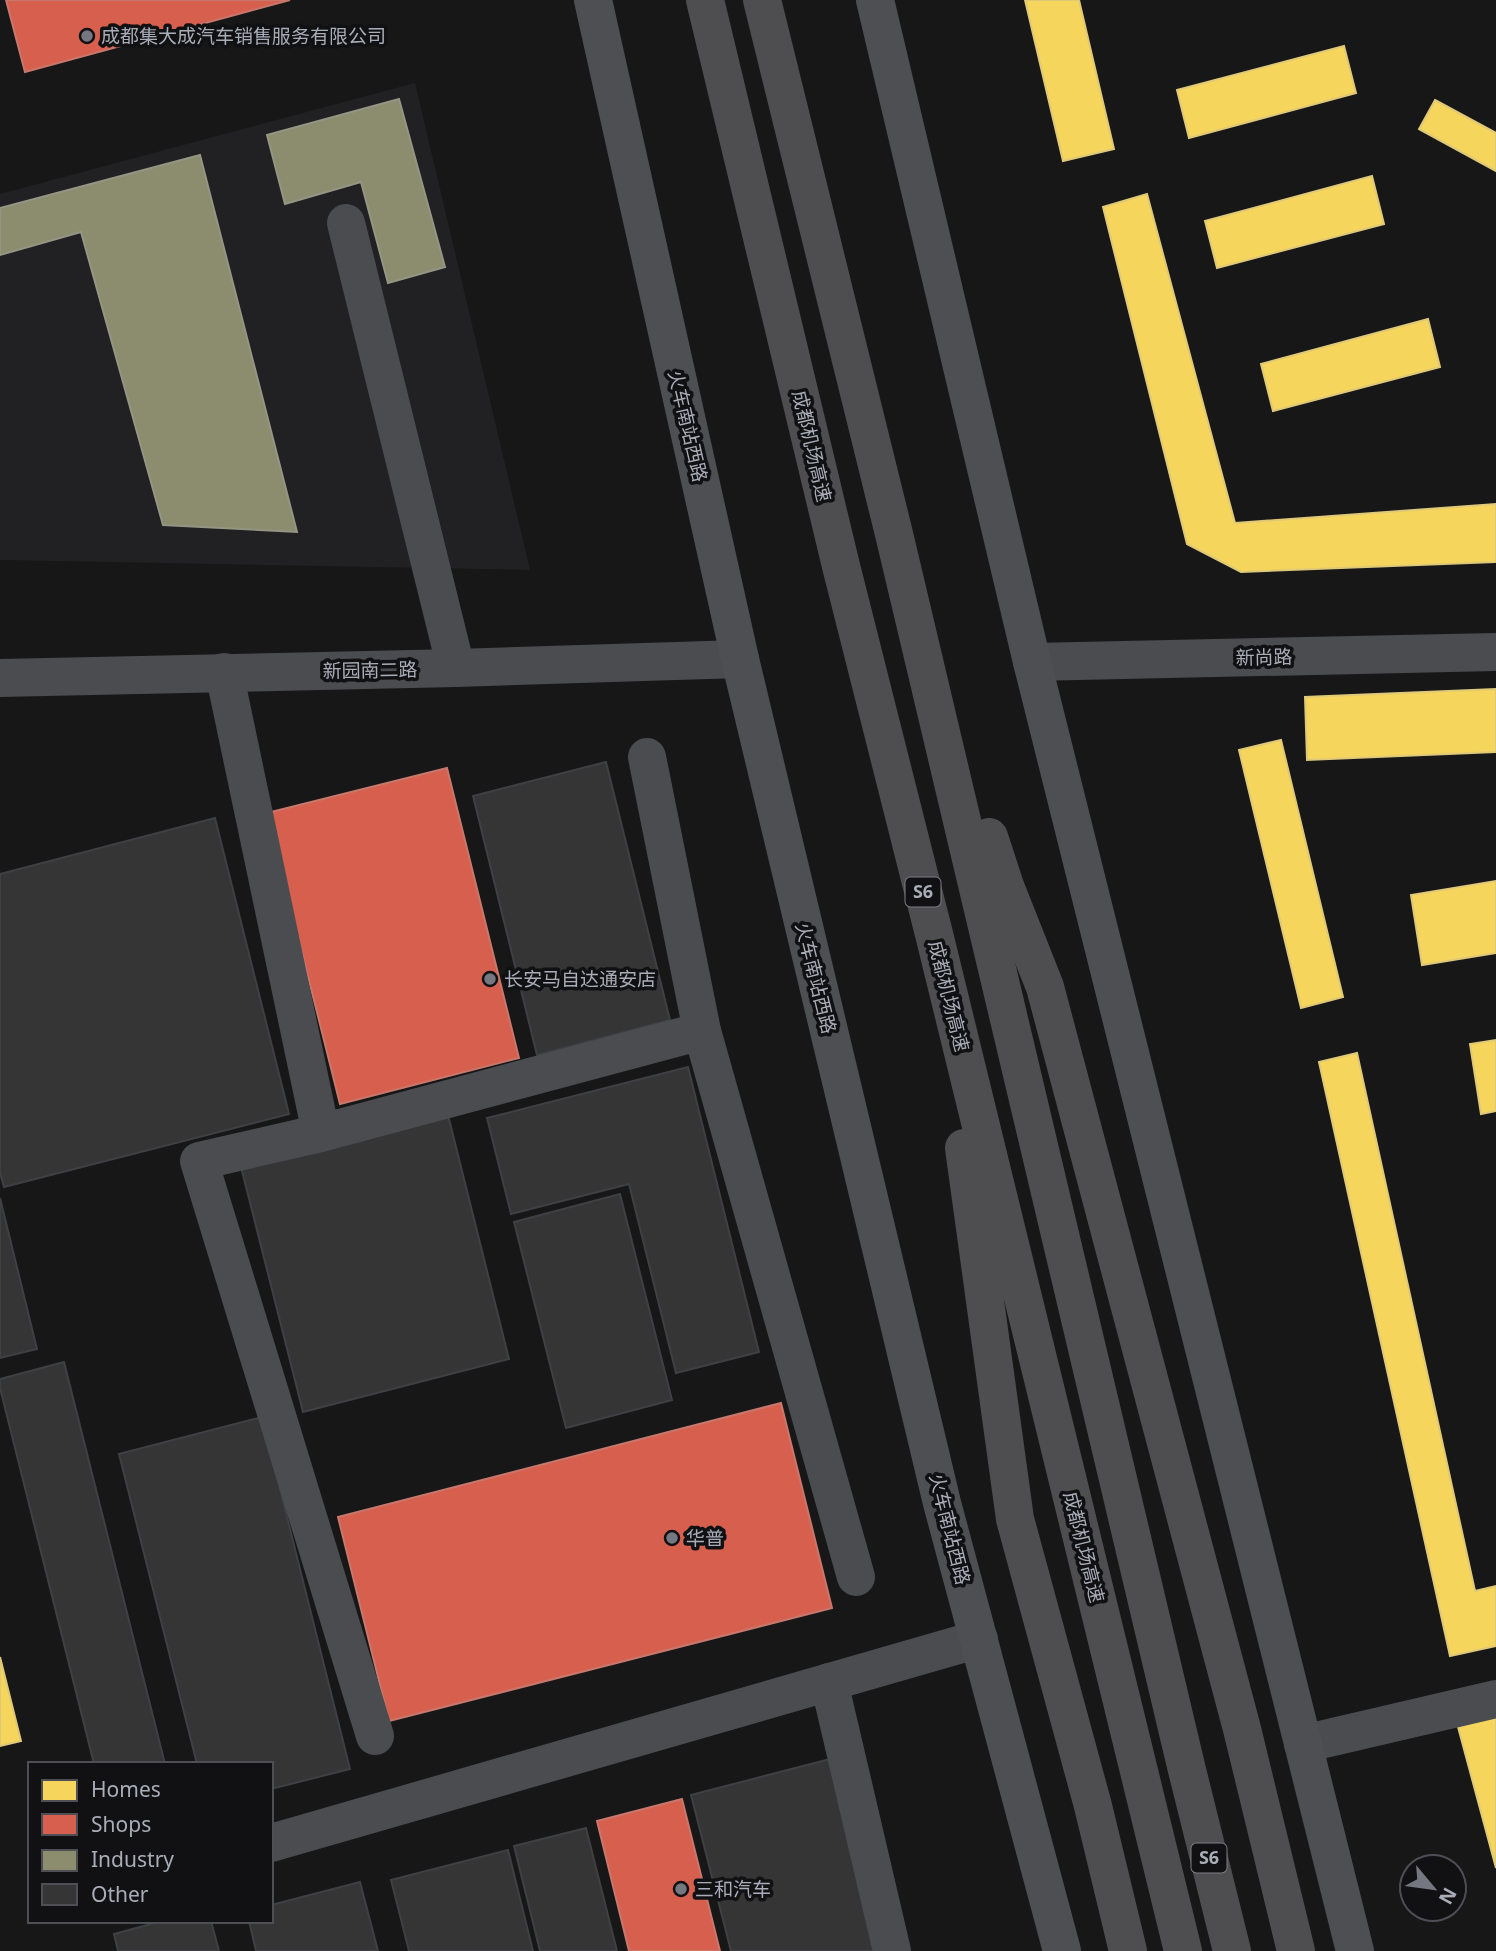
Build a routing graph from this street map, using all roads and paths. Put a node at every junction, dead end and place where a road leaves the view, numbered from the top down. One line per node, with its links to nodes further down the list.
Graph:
1 (593, 0): 6 (main road, 火车南站西路)
2 (612, 0): 6 (main road)
3 (705, 0): 16 (highway, 成都机场高速 / S6)
4 (762, 0): 8 (highway, S6)
5 (874, 0): 11 (main road)
6 (612, 85): 10 (main road, 火车南站西路)
7 (346, 223): 12 (street)
8 (894, 534): 30 (highway, S6); 31 (highway)
9 (1496, 652): 11 (street, 新尚路)
10 (740, 660): 12 (street, 新园南二路); 20 (main road, 火车南站西路)
11 (1032, 662): 24 (main road)
12 (456, 668): 13 (street, 新园南二路)
13 (224, 672): 14 (street, 新园南二路); 18 (street)
14 (0, 678)
15 (647, 757): 17 (street)
16 (935, 938): 28 (highway); 29 (highway, 成都机场高速 / S6)
17 (702, 1031): 18 (street); 19 (street)
18 (321, 1133): 23 (street)
19 (856, 1577)
20 (979, 1639): 21 (street); 27 (main road, 火车南站西路)
21 (829, 1682): 25 (street); 26 (street)
22 (1496, 1699): 24 (street)
23 (376, 1736)
24 (1303, 1744): 32 (main road)
25 (273, 1842)
26 (892, 1951)
27 (1062, 1951)
28 (1128, 1951)
29 (1183, 1951)
30 (1232, 1951)
31 (1296, 1951)
32 (1355, 1951)

